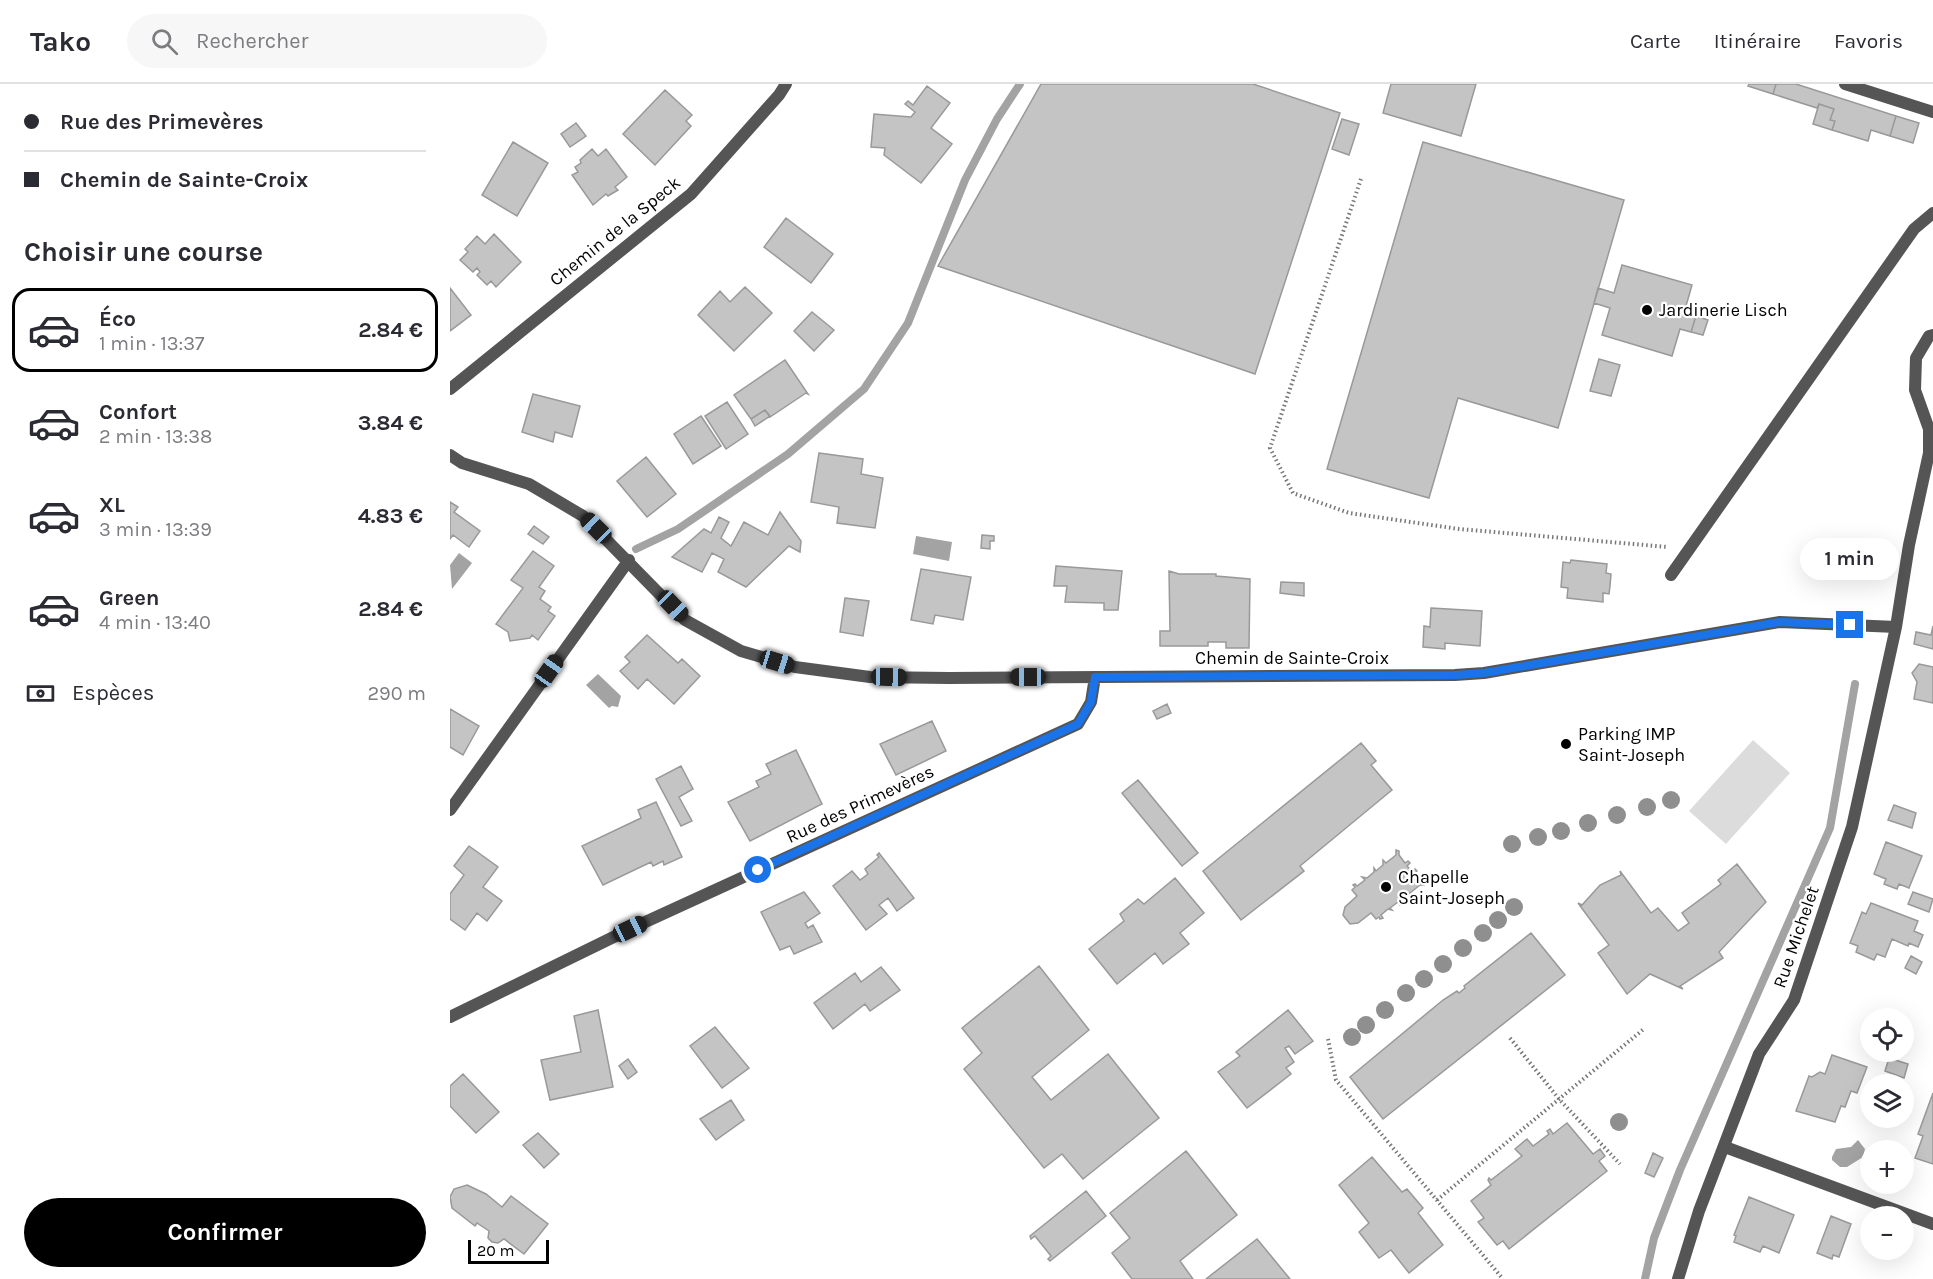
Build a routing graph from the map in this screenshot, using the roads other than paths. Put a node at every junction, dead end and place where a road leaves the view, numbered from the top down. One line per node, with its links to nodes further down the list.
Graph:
1 (786, 84): 6 (street, Chemin de la Speck)
2 (1845, 84): 3 (street)
3 (1933, 112)
4 (1933, 213): 9 (street)
5 (1933, 335): 10 (street)
6 (450, 388)
7 (450, 455): 8 (street, Chemin de Sainte-Croix)
8 (629, 560): 11 (street, Chemin de Sainte-Croix); 12 (street)
9 (1671, 575)
10 (1896, 627): 11 (street, Chemin de Sainte-Croix); 14 (street, Rue Michelet)
11 (1095, 677): 13 (street, Rue des Primevères)
12 (450, 810)
13 (450, 1017)
14 (1725, 1147): 15 (street); 16 (street, Rue Michelet)
15 (1933, 1224)
16 (1678, 1279)

